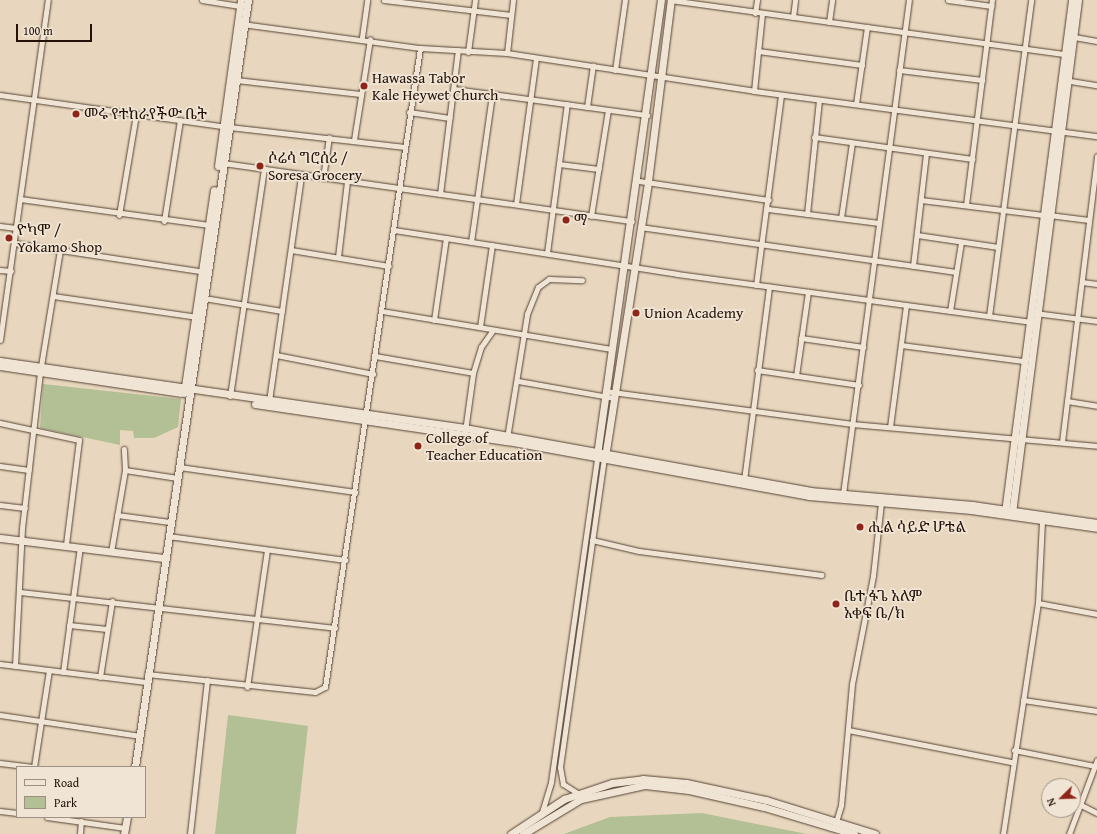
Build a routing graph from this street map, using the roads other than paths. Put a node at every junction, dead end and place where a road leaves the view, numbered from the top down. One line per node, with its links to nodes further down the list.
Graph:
1 (48, 0): 61 (street)
2 (202, 0): 20 (street)
3 (248, 0): 28 (street)
4 (367, 0): 31 (street)
5 (384, 0): 19 (street)
6 (475, 0): 22 (street)
7 (513, 0): 25 (street)
8 (625, 0): 46 (street)
9 (661, 0): 48 (street)
10 (671, 0): 23 (street); 49 (street)
11 (757, 0): 23 (street)
12 (795, 0): 26 (street)
13 (832, 0): 27 (street)
14 (909, 0): 30 (street)
15 (948, 0): 21 (street)
16 (1030, 0): 37 (street)
17 (1072, 0): 42 (street)
18 (1078, 0): 32 (street)
19 (405, 1): 22 (street)
20 (241, 3): 28 (street)
21 (992, 3): 35 (street)
22 (474, 9): 25 (street); 40 (street)
23 (755, 12): 24 (street)
24 (762, 13): 26 (street); 39 (street)
25 (511, 15): 41 (street)
26 (793, 17): 27 (street)
27 (829, 22): 29 (street)
28 (241, 24): 31 (street); 50 (street); 75 (street)
29 (867, 27): 30 (street); 45 (street)
30 (904, 33): 35 (street); 47 (street)
31 (362, 37): 33 (street)
32 (1074, 37): 34 (street); 52 (street)
33 (370, 39): 36 (street); 56 (street)
34 (1097, 41)
35 (986, 43): 37 (street); 51 (street)
36 (420, 48): 38 (street); 68 (street)
37 (1024, 48): 42 (street); 74 (street)
38 (458, 50): 40 (street); 54 (street)
39 (758, 51): 45 (street); 55 (street)
40 (468, 52): 41 (street)
41 (507, 53): 43 (street)
42 (1065, 54): 52 (street)
43 (536, 58): 44 (street); 60 (street)
44 (593, 65): 46 (street); 65 (street)
45 (862, 65): 64 (street)
46 (615, 70): 48 (street)
47 (899, 70): 51 (street); 66 (street)
48 (653, 76): 49 (street); 70 (street)
49 (663, 77): 55 (street); 96 (street)
50 (236, 80): 56 (street); 75 (street)
51 (982, 80): 73 (street)
52 (1065, 80): 53 (street); 76 (street)
53 (1097, 84)
54 (454, 89): 57 (street); 71 (street)
55 (754, 91): 59 (street)
56 (360, 94): 80 (street)
57 (492, 94): 60 (street); 100 (street)
58 (0, 95): 61 (street)
59 (781, 95): 62 (street); 101 (street)
60 (529, 99): 63 (street); 103 (street)
61 (35, 100): 69 (street); 99 (street)
62 (819, 100): 64 (street); 79 (street)
63 (567, 104): 65 (street); 88 (street)
64 (856, 104): 66 (street)
65 (587, 107): 67 (street)
66 (894, 109): 73 (street); 83 (street)
67 (608, 110): 70 (street); 90 (street)
68 (409, 112): 71 (street); 82 (street)
69 (136, 114): 72 (street); 109 (street)
70 (648, 115): 95 (street)
71 (450, 118): 98 (street)
72 (180, 120): 75 (street); 114 (street)
73 (977, 120): 74 (street); 86 (street)
74 (1014, 124): 76 (street); 107 (street)
75 (226, 126): 78 (street); 87 (street); 117 (street)
76 (1058, 131): 77 (street); 110 (street)
77 (1097, 136)
78 (329, 137): 80 (street); 93 (street)
79 (814, 137): 81 (street); 108 (street)
80 (354, 140): 82 (street)
81 (852, 143): 83 (street); 112 (street)
82 (405, 147): 97 (street)
83 (888, 149): 84 (street); 116 (street)
84 (926, 153): 86 (street); 102 (street)
85 (1097, 156): 92 (street)
86 (972, 159): 104 (street)
87 (223, 163): 89 (street); 141 (street)
88 (559, 164): 90 (street); 106 (street)
89 (264, 169): 91 (street); 152 (street)
90 (599, 169): 111 (street)
91 (301, 175): 93 (street); 131 (street)
92 (1096, 176): 113 (street)
93 (323, 178): 94 (street)
94 (347, 181): 97 (street); 133 (street)
95 (639, 181): 96 (street); 115 (street)
96 (648, 181): 101 (street); 119 (street)
97 (400, 189): 98 (street); 121 (street)
98 (440, 194): 100 (street)
99 (20, 199): 109 (street); 120 (street)
100 (478, 199): 103 (street); 125 (street)
101 (769, 200): 105 (street)
102 (921, 200): 104 (street); 122 (street)
103 (516, 204): 106 (street)
104 (966, 205): 107 (street)
105 (768, 209): 108 (street); 128 (street)
106 (553, 210): 111 (street); 132 (street)
107 (1004, 210): 110 (street); 129 (street)
108 (807, 214): 112 (street)
109 (119, 215): 114 (street)
110 (1046, 215): 113 (street); 157 (street)
111 (591, 216): 115 (street)
112 (841, 218): 116 (street)
113 (1089, 220): 144 (street)
114 (164, 221): 117 (street)
115 (632, 221): 136 (street)
116 (879, 223): 134 (street)
117 (209, 225): 141 (street)
118 (0, 226): 120 (street)
119 (640, 227): 128 (street); 138 (street)
120 (16, 228): 124 (street)
121 (394, 230): 123 (street); 135 (street)
122 (917, 235): 126 (street); 137 (street)
123 (446, 238): 125 (street); 162 (street)
124 (14, 242): 130 (street); 140 (street)
125 (471, 242): 127 (street)
126 (961, 242): 129 (street); 142 (street)
127 (492, 244): 132 (street); 165 (street)
128 (763, 246): 134 (street); 146 (street)
129 (998, 246): 158 (street)
130 (60, 250): 141 (street); 149 (street)
131 (291, 250): 133 (street); 154 (street)
132 (547, 253): 136 (street)
133 (338, 258): 135 (street)
134 (874, 261): 137 (street); 151 (street)
135 (389, 266): 155 (street)
136 (624, 266): 138 (street); 172 (street)
137 (913, 266): 142 (street)
138 (634, 268): 146 (street); 187 (street)
139 (0, 270): 140 (street)
140 (11, 271): 160 (street)
141 (205, 272): 150 (street); 159 (street)
142 (956, 272): 156 (street)
143 (582, 280): 167 (street)
144 (1082, 282): 145 (street); 161 (street)
145 (1097, 284)
146 (756, 285): 147 (street)
147 (768, 287): 148 (street); 179 (street)
148 (808, 292): 151 (street); 168 (street)
149 (53, 296): 159 (street); 178 (street)
150 (204, 298): 152 (street); 185 (street)
151 (868, 301): 153 (street); 171 (street)
152 (244, 305): 154 (street); 188 (street)
153 (906, 306): 156 (street); 170 (street)
154 (282, 311): 173 (street)
155 (382, 311): 162 (street); 174 (street)
156 (950, 311): 158 (street)
157 (1033, 313): 161 (street); 164 (street)
158 (989, 316): 164 (street)
159 (197, 317): 185 (street)
160 (2, 318): 169 (street)
161 (1077, 319): 163 (street); 190 (street)
162 (434, 320): 165 (street)
163 (1097, 321)
164 (1032, 322): 176 (street); 199 (street)
165 (480, 327): 166 (street)
166 (493, 330): 167 (street); 180 (street)
167 (523, 336): 172 (street); 183 (street)
168 (801, 338): 171 (street); 182 (street)
169 (0, 340)
170 (901, 345): 176 (street); 196 (street)
171 (863, 347): 184 (street)
172 (612, 349): 186 (street)
173 (276, 355): 181 (street); 189 (street)
174 (375, 356): 180 (street); 181 (street)
175 (0, 361): 178 (street)
176 (1024, 361): 199 (street)
177 (0, 366): 178 (street)
178 (41, 369): 185 (street); 197 (street)
179 (757, 370): 182 (street); 192 (street)
180 (473, 373): 198 (street)
181 (373, 374): 193 (street)
182 (796, 376): 184 (street)
183 (518, 381): 186 (street); 200 (street)
184 (859, 385): 195 (street)
185 (187, 394): 188 (street); 193 (street); 206 (street)
186 (605, 394): 187 (street); 204 (street)
187 (614, 395): 192 (street); 204 (street)
188 (230, 396): 189 (street)
189 (270, 401): 193 (street)
190 (1067, 401): 191 (street); 201 (street)
191 (1097, 406)
192 (750, 410): 195 (street); 210 (street)
193 (367, 417): 198 (street); 211 (street)
194 (0, 423): 197 (street)
195 (852, 424): 196 (street); 212 (street)
196 (890, 427): 199 (street)
197 (35, 430): 207 (street); 226 (street)
198 (465, 431): 200 (street)
199 (1016, 436): 201 (street); 216 (street)
200 (507, 438): 204 (street)
201 (1062, 442): 202 (street)
202 (1097, 446)
203 (124, 448): 208 (street)
204 (601, 455): 210 (street); 225 (street); 259 (street)
205 (0, 466): 207 (street)
206 (179, 467): 209 (street); 211 (street)
207 (30, 470): 215 (street)
208 (125, 470): 209 (street); 217 (street)
209 (177, 478): 219 (street)
210 (744, 480): 212 (street); 213 (street)
211 (355, 492): 231 (street)
212 (843, 494): 216 (street)
213 (881, 502): 216 (street); 256 (street)
214 (0, 505): 215 (street)
215 (25, 508): 224 (street)
216 (1009, 512): 218 (street); 220 (street)
217 (117, 515): 219 (street); 229 (street)
218 (1042, 520): 221 (street); 236 (street)
219 (170, 522): 222 (street)
220 (1097, 523)
221 (1097, 528)
222 (168, 536): 228 (street); 230 (street)
223 (0, 538): 224 (street)
224 (21, 540): 226 (street); 233 (street)
225 (592, 540): 232 (street); 258 (street)
226 (66, 546): 227 (street)
227 (80, 547): 229 (street); 234 (street)
228 (267, 550): 231 (street); 239 (street)
229 (111, 552): 230 (street)
230 (164, 558): 237 (street)
231 (345, 560): 241 (street)
232 (821, 575)
233 (20, 592): 234 (street); 244 (street)
234 (72, 598): 235 (street); 240 (street)
235 (112, 601): 237 (street); 242 (street)
236 (1038, 603): 238 (street); 252 (street)
237 (158, 605): 239 (street); 247 (street)
238 (1097, 614)
239 (257, 619): 241 (street); 251 (street)
240 (69, 625): 242 (street); 246 (street)
241 (335, 628): 251 (street)
242 (107, 629): 248 (street)
243 (0, 664): 244 (street)
244 (15, 666): 245 (street)
245 (49, 670): 246 (street); 255 (street)
246 (63, 672): 248 (street)
247 (147, 674): 249 (street); 250 (street)
248 (100, 677): 250 (street)
249 (207, 680): 251 (street); 282 (street)
250 (146, 682): 257 (street)
251 (247, 686)
252 (1023, 700): 253 (street); 260 (street)
253 (1097, 711)
254 (0, 715): 255 (street)
255 (40, 721): 257 (street); 265 (street)
256 (848, 730): 261 (street); 279 (street)
257 (140, 736): 266 (street)
258 (564, 740): 259 (street); 267 (street)
259 (557, 741): 272 (street)
260 (1014, 750): 261 (street); 263 (street)
261 (1011, 762): 287 (street)
262 (0, 763): 264 (street)
263 (1096, 763): 268 (street)
264 (25, 766)
265 (33, 766)
266 (135, 766)
267 (579, 794): 269 (street); 272 (street)
268 (1081, 799)
269 (765, 804): 279 (street); 284 (street)
270 (1081, 805): 274 (street)
271 (0, 811): 273 (street)
272 (542, 812): 283 (street)
273 (16, 813)
274 (1097, 813)
275 (56, 818): 278 (street)
276 (127, 818): 280 (street)
277 (1074, 818): 288 (street)
278 (81, 821): 280 (street); 281 (street)
279 (836, 824): 285 (street); 286 (street)
280 (124, 831)
281 (80, 834)
282 (190, 834)
283 (511, 834)
284 (523, 834)
285 (854, 834)
286 (875, 834)
287 (1003, 834)
288 (1069, 834)

